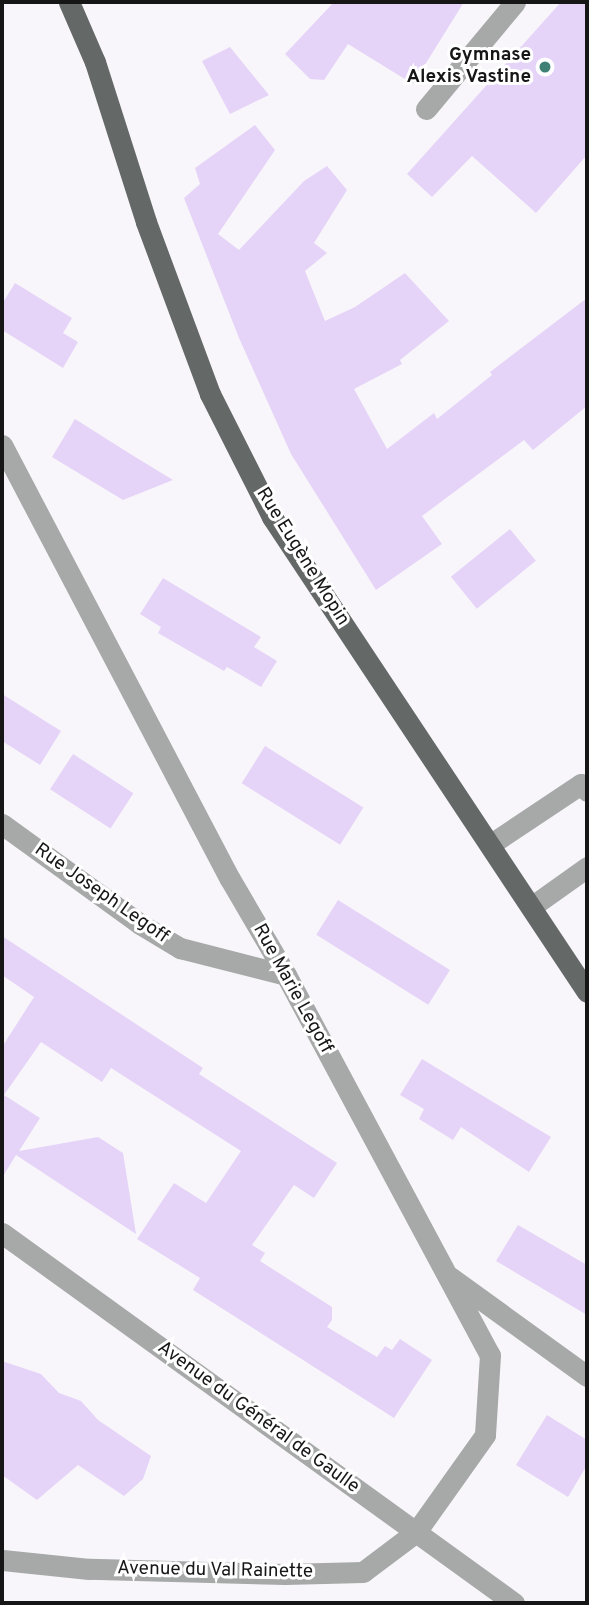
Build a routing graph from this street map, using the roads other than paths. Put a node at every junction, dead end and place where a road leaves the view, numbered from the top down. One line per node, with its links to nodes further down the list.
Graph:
1 (69, 2): 7 (main road, Rue Eugène Mopin)
2 (514, 2): 3 (street)
3 (426, 109)
4 (2, 445): 10 (street, Rue Marie Legoff)
5 (587, 791): 7 (street)
6 (2, 824): 10 (street, Rue Joseph Legoff)
7 (491, 844): 9 (main road, Rue Eugène Mopin)
8 (587, 867): 9 (street)
9 (531, 906): 11 (main road, Rue Eugène Mopin)
10 (286, 975): 13 (street, Rue Marie Legoff)
11 (587, 992)
12 (2, 1233): 15 (street, Avenue du Général de Gaulle)
13 (445, 1273): 14 (street); 15 (street, Rue Marie Legoff)
14 (587, 1376)
15 (416, 1532): 16 (street, Avenue du Val Rainette); 17 (street, Avenue du Général de Gaulle)
16 (2, 1560)
17 (514, 1603)

